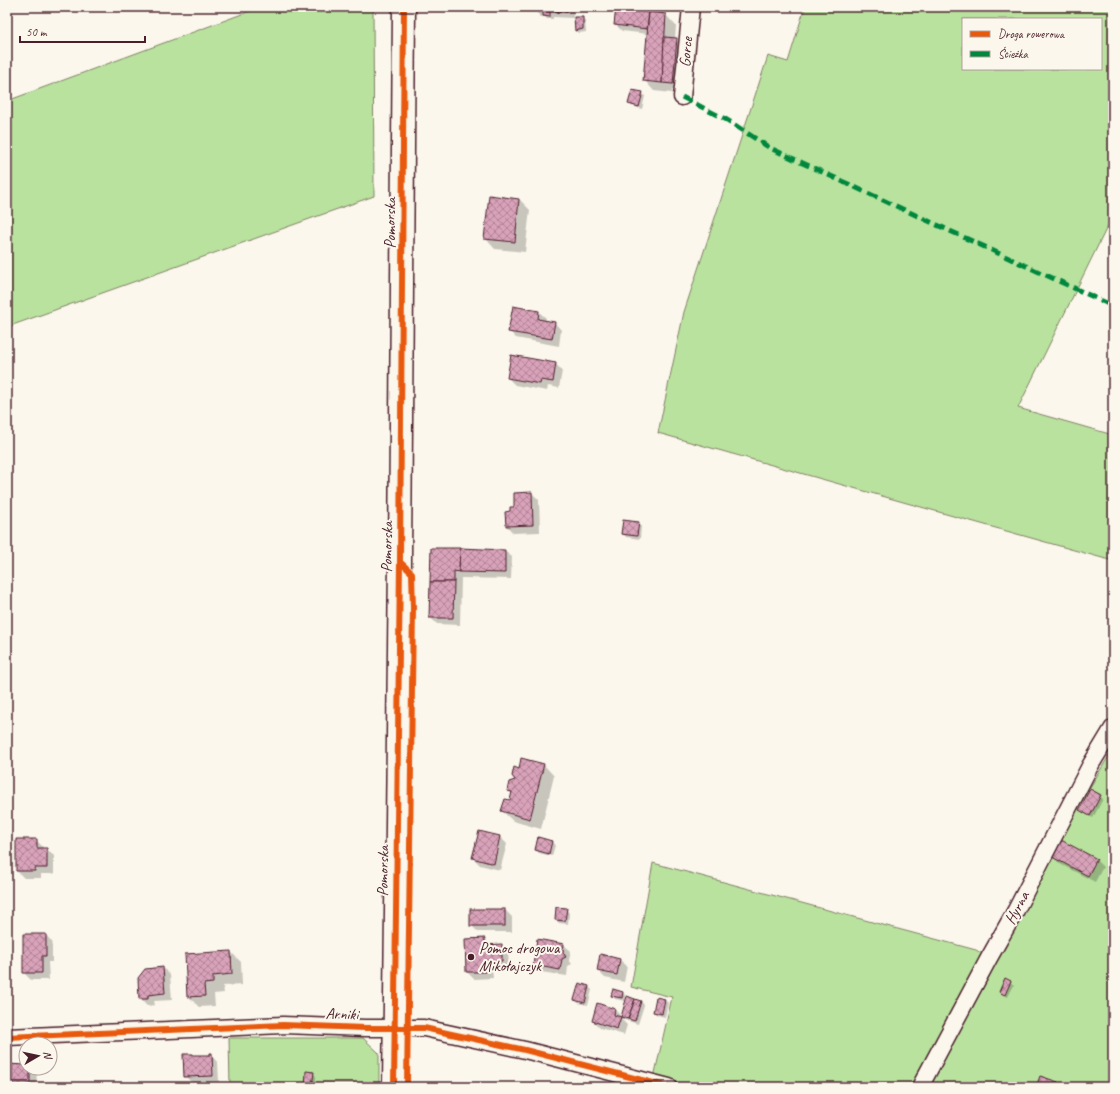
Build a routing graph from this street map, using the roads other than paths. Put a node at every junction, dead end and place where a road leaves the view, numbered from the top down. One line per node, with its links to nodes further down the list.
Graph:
1 (404, 7): 5 (street, Pomorska)
2 (691, 7): 3 (street, Gorce)
3 (682, 97)
4 (1113, 728): 9 (street, Hyrna)
5 (394, 1028): 6 (street, Arniki); 7 (street, Pomorska); 8 (street, Arniki)
6 (7, 1037)
7 (394, 1087)
8 (669, 1087)
9 (920, 1087)

